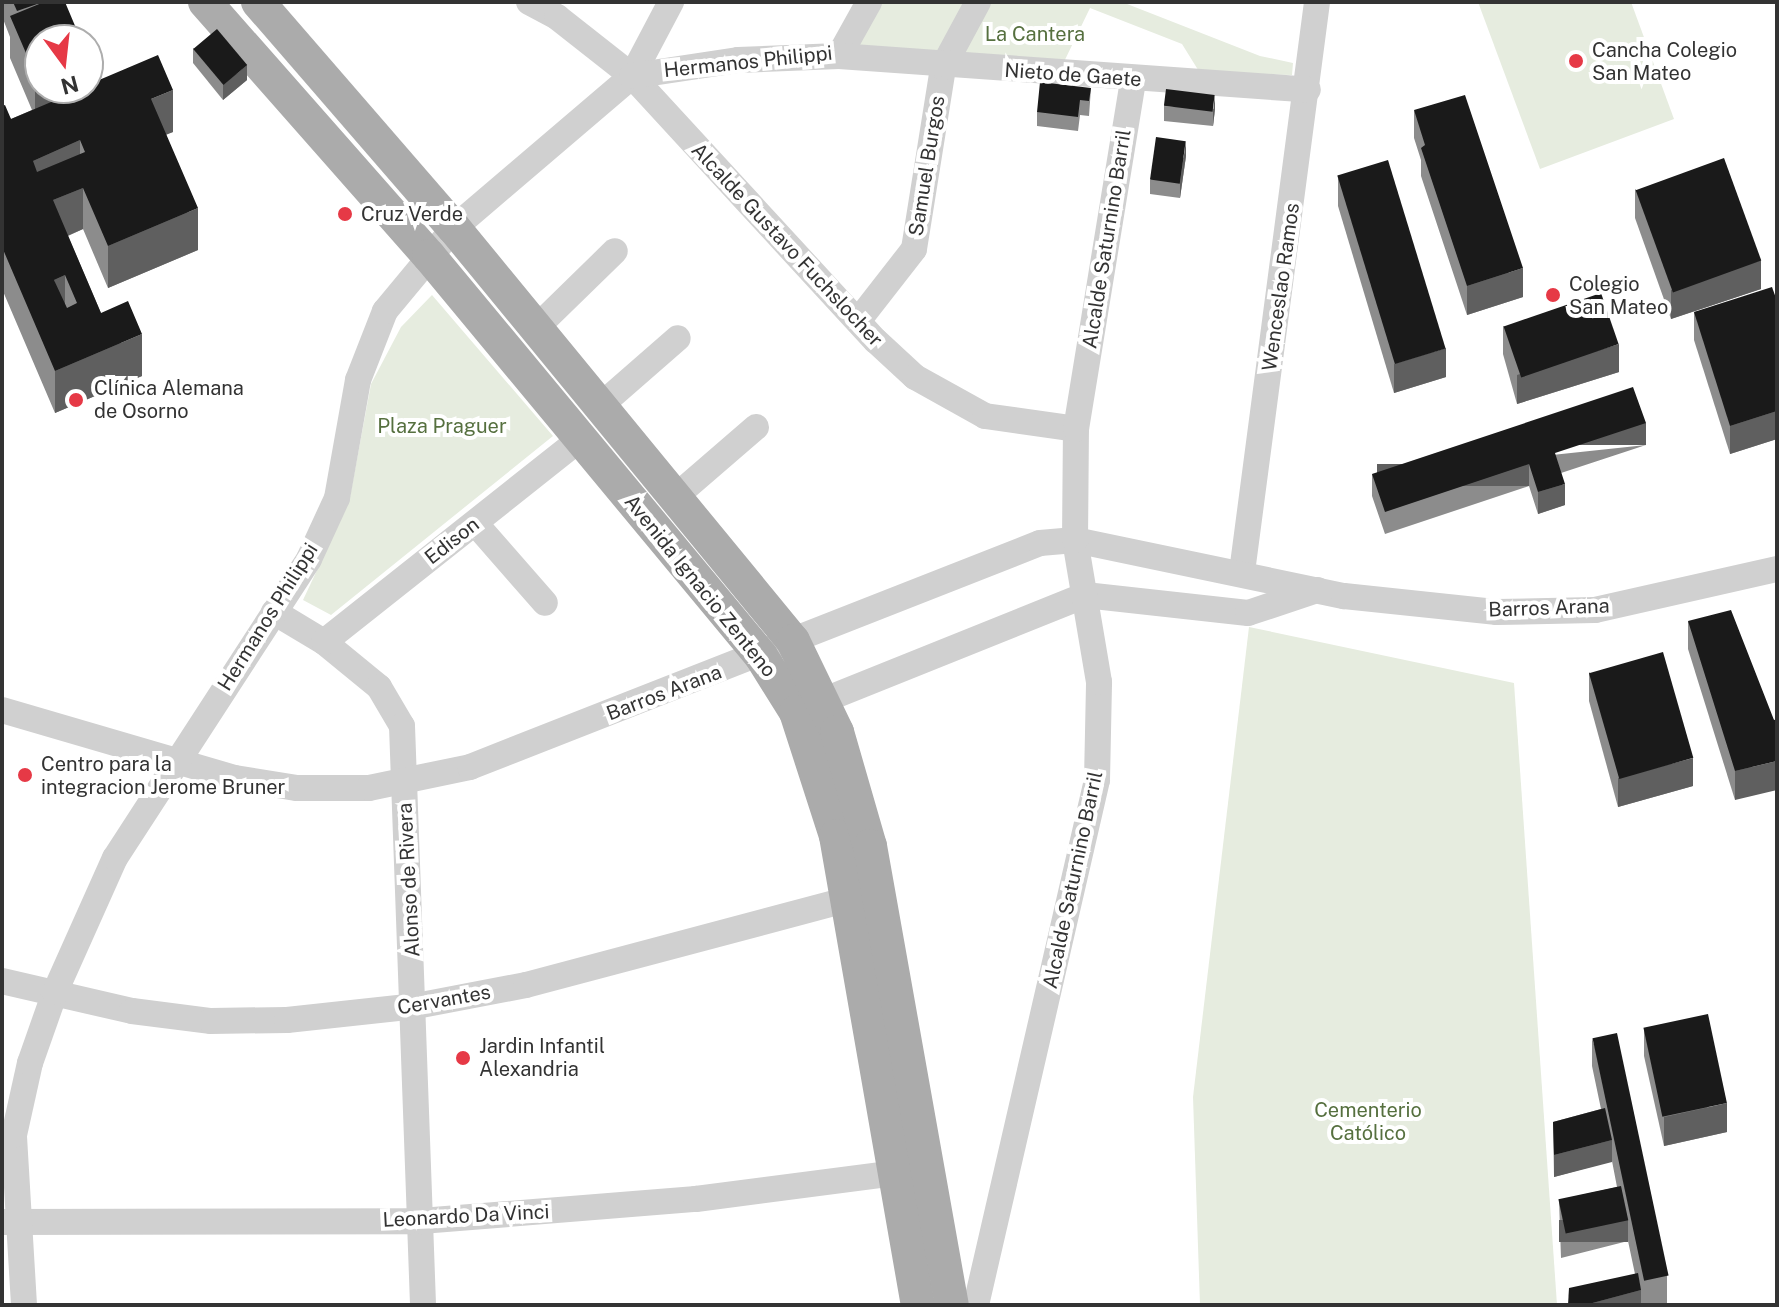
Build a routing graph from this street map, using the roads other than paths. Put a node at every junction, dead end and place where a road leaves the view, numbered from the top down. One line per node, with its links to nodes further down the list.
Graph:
1 (205, 2): 13 (main road, Avenida Ignacio Zenteno)
2 (258, 2): 9 (main road, Avenida Ignacio Zenteno)
3 (529, 2): 11 (street, Alcalde Gustavo Fuchslocher)
4 (671, 2): 11 (street)
5 (869, 2): 8 (street, Hermanos Philippi)
6 (978, 2): 10 (street, Samuel Burgos)
7 (1317, 2): 14 (street, Wenceslao Ramos)
8 (839, 56): 10 (street, Nieto de Gaete); 11 (street, Hermanos Philippi)
9 (307, 57): 13 (main road); 15 (main road, Avenida Ignacio Zenteno)
10 (943, 67): 12 (street, Nieto de Gaete); 18 (street, Samuel Burgos)
11 (632, 76): 15 (street, Hermanos Philippi); 18 (street, Alcalde Gustavo Fuchslocher)
12 (1133, 80): 14 (street, Nieto de Gaete); 23 (street, Alcalde Saturnino Barril)
13 (278, 83): 17 (main road, Avenida Ignacio Zenteno)
14 (1308, 90): 29 (street, Wenceslao Ramos)
15 (454, 228): 17 (street, Hermanos Philippi); 19 (main road, Avenida Ignacio Zenteno)
16 (615, 251): 19 (street)
17 (429, 256): 24 (main road, Avenida Ignacio Zenteno); 33 (street, Hermanos Philippi)
18 (858, 321): 23 (street, Alcalde Gustavo Fuchslocher)
19 (536, 328): 21 (main road, Avenida Ignacio Zenteno)
20 (678, 338): 21 (street)
21 (600, 406): 25 (main road, Avenida Ignacio Zenteno)
22 (756, 427): 25 (street)
23 (1076, 429): 27 (street, Alcalde Saturnino Barril)
24 (580, 439): 26 (street, Edison); 36 (main road, Avenida Ignacio Zenteno)
25 (675, 497): 34 (main road, Avenida Ignacio Zenteno)
26 (475, 523): 32 (street); 35 (street, Edison)
27 (1075, 540): 29 (street, Barros Arana); 31 (street, Alcalde Saturnino Barril); 34 (street, Barros Arana)
28 (1777, 569): 30 (street, Barros Arana)
29 (1242, 572): 30 (street, Barros Arana)
30 (1318, 590): 31 (street, Barros Arana)
31 (1085, 595): 37 (street, Barros Arana); 48 (street, Alcalde Saturnino Barril)
32 (545, 603)
33 (274, 612): 35 (street, Alonso de Rivera); 39 (street, Hermanos Philippi)
34 (793, 641): 36 (street, Barros Arana); 37 (main road, Avenida Ignacio Zenteno)
35 (324, 642): 40 (street, Alonso de Rivera)
36 (761, 656): 37 (main road, Avenida Ignacio Zenteno); 40 (street, Barros Arana)
37 (810, 706): 41 (main road, Avenida Ignacio Zenteno)
38 (2, 710): 39 (street, Barros Arana)
39 (176, 761): 40 (street, Barros Arana); 43 (street, Hermanos Philippi)
40 (405, 783): 44 (street, Alonso de Rivera)
41 (863, 896): 44 (street, Cervantes); 45 (main road, Avenida Ignacio Zenteno)
42 (2, 981): 43 (street, Cervantes)
43 (55, 992): 44 (street, Cervantes); 47 (street, Hermanos Philippi)
44 (416, 1006): 46 (street, Alonso de Rivera)
45 (911, 1171): 46 (street, Leonardo Da Vinci); 48 (main road, Avenida Ignacio Zenteno); 51 (main road, Avenida Ignacio Zenteno)
46 (421, 1221): 47 (street, Leonardo Da Vinci); 50 (street, Alonso de Rivera)
47 (11, 1223): 49 (street, Hermanos Philippi)
48 (963, 1297)
49 (24, 1305)
50 (423, 1305)
51 (918, 1305)

